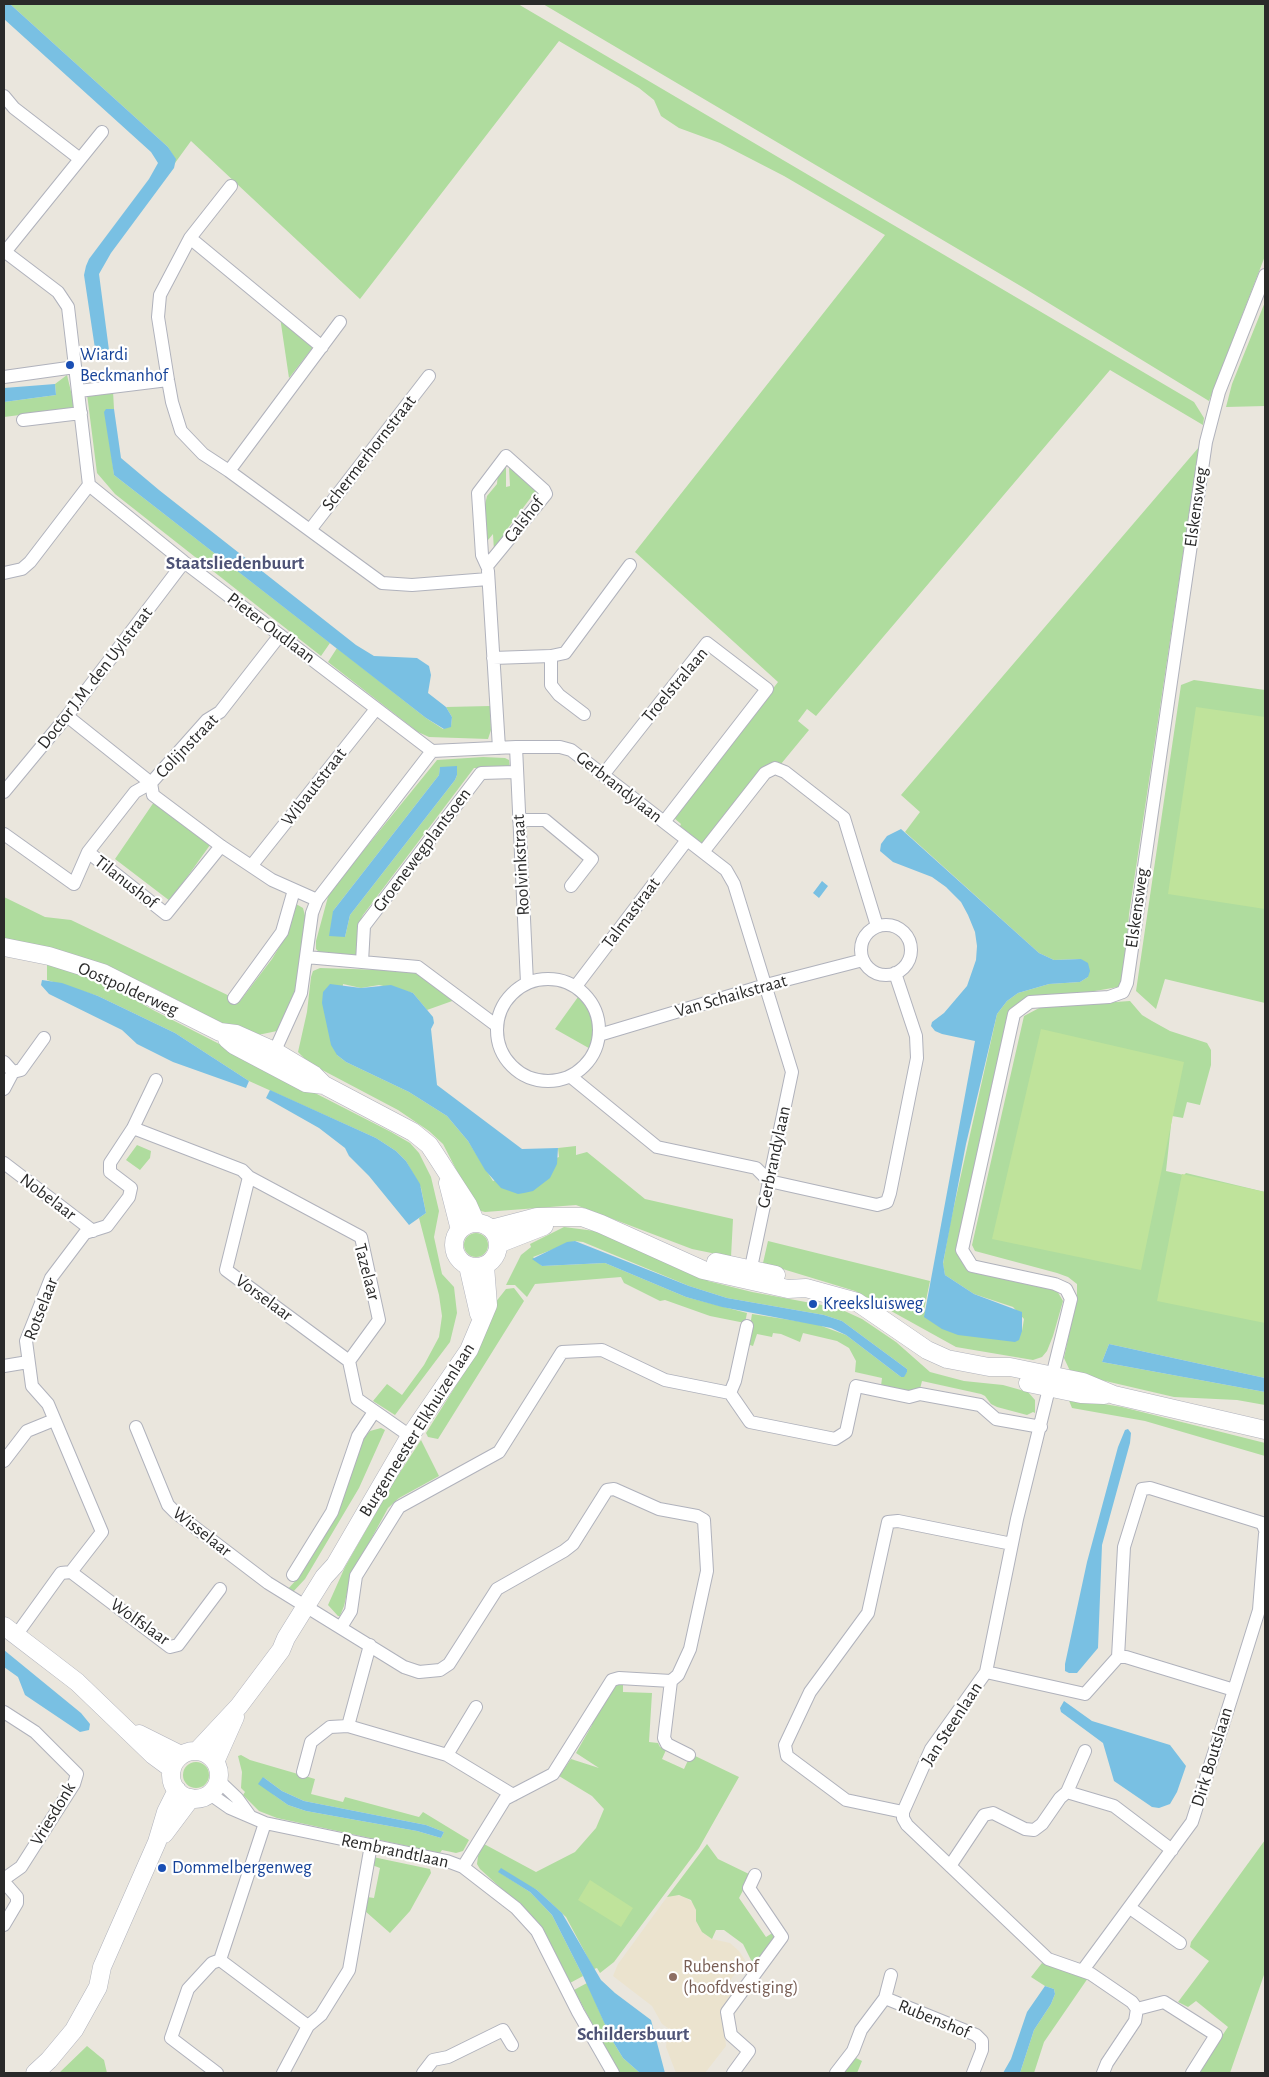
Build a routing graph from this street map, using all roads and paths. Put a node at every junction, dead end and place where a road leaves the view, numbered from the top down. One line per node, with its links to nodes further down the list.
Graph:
1 (4, 96): 3 (street)
2 (102, 132): 3 (street)
3 (80, 159): 6 (street)
4 (231, 186): 5 (street)
5 (190, 238): 9 (street); 13 (street)
6 (5, 252): 10 (street)
7 (1265, 275): 79 (street, Elskensweg)
8 (340, 322): 9 (street)
9 (322, 347): 17 (street)
10 (75, 367): 12 (street); 14 (street)
11 (429, 376): 19 (street, Schermerhornstraat)
12 (4, 377)
13 (168, 380): 14 (street); 17 (street)
14 (79, 391): 15 (street)
15 (81, 413): 16 (street); 18 (street)
16 (23, 420)
17 (229, 471): 19 (street)
18 (88, 485): 20 (street, Pieter Oudlaan); 22 (street)
19 (310, 530): 23 (street)
20 (184, 562): 24 (street, Pieter Oudlaan); 29 (street, Doctor J.M. den Uylstraat)
21 (630, 565): 25 (street)
22 (4, 573)
23 (488, 573): 23 (street, Calshof); 26 (street, Calshof)
24 (280, 634): 27 (street, Pieter Oudlaan); 35 (street, Colijnstraat)
25 (551, 656): 26 (street); 28 (street)
26 (494, 658): 31 (street, Calshof)
27 (376, 709): 32 (street, Pieter Oudlaan); 44 (street, Wibautstraat)
28 (584, 714)
29 (67, 716): 35 (street); 36 (street, Doctor J.M. den Uylstraat)
30 (516, 747): 31 (street, Gerbrandylaan); 33 (street, Roolvinkstraat); 34 (street, Gerbrandylaan)
31 (499, 748): 32 (street, Gerbrandylaan)
32 (432, 751): 47 (street)
33 (516, 772): 37 (street, Roolvinkstraat); 52 (street, Groenewegplantsoen)
34 (603, 775): 38 (street, Gerbrandylaan); 38 (street, Troelstralaan)
35 (151, 783): 41 (street); 42 (street, Colijnstraat)
36 (4, 792)
37 (519, 820): 45 (street); 54 (street, Roolvinkstraat)
38 (664, 822): 40 (street, Gerbrandylaan)
39 (4, 834): 42 (street)
40 (687, 840): 43 (street, Gerbrandylaan); 56 (street, Talmastraat)
41 (221, 846): 42 (street, Tilanushof); 44 (street)
42 (88, 852)
43 (703, 852): 48 (street); 55 (street, Gerbrandylaan)
44 (252, 866): 46 (street)
45 (571, 886)
46 (294, 890): 47 (street); 57 (street)
47 (317, 900): 50 (street)
48 (877, 926): 51 (street); 53 (street)
49 (4, 947): 61 (street, Oostpolderweg)
50 (306, 957): 52 (street); 61 (street)
51 (863, 960): 53 (street); 55 (street, Van Schaikstraat)
52 (362, 962): 58 (street)
53 (895, 973): 70 (street)
54 (527, 983): 56 (street); 58 (street)
55 (766, 985): 59 (street, Van Schaikstraat); 70 (street, Gerbrandylaan)
56 (576, 986): 59 (street)
57 (234, 998)
58 (497, 1026): 64 (street)
59 (599, 1035): 64 (street)
60 (44, 1038): 63 (street)
61 (271, 1058): 72 (street, Oostpolderweg)
62 (4, 1062): 63 (street)
63 (13, 1072): 66 (street)
64 (570, 1076): 70 (street)
65 (156, 1080): 67 (street, Rotselaar)
66 (4, 1089)
67 (133, 1128): 69 (street); 71 (street, Rotselaar)
68 (4, 1163): 71 (street, Nobelaar)
69 (249, 1177): 76 (street, Vorselaar); 76 (street, Tazelaar)
70 (770, 1181): 74 (street, Gerbrandylaan)
71 (93, 1231): 77 (street, Rotselaar)
72 (481, 1232): 73 (street); 73 (street); 74 (street)
73 (476, 1266): 86 (street, Burgemeester Elkhuizenlaan)
74 (749, 1275): 79 (street)
75 (747, 1326): 80 (street)
76 (349, 1361): 81 (street)
77 (28, 1362): 78 (street); 82 (street, Rotselaar)
78 (4, 1366)
79 (1052, 1382): 84 (street, Jan Steenlaan); 85 (street)
80 (730, 1393): 84 (street); 95 (street)
81 (374, 1412): 86 (street); 92 (street)
82 (54, 1420): 87 (street); 91 (street, Rotselaar)
83 (136, 1427): 94 (street, Wisselaar)
84 (1041, 1427): 90 (street, Jan Steenlaan)
85 (1265, 1430)
86 (410, 1436): 94 (street, Burgemeester Elkhuizenlaan)
87 (4, 1461)
88 (1265, 1530): 98 (street)
89 (1265, 1534): 101 (street)
90 (1012, 1544): 99 (street, Jan Steenlaan); 116 (street)
91 (71, 1572): 93 (street, Wolfslaar); 96 (street, Rotselaar)
92 (293, 1575)
93 (220, 1589)
94 (310, 1608): 95 (street, Wisselaar); 102 (street, Burgemeester Elkhuizenlaan)
95 (341, 1627): 97 (street, Wisselaar)
96 (10, 1630): 109 (street)
97 (370, 1645): 100 (street, Wisselaar); 105 (street)
98 (1118, 1657): 99 (street); 101 (street, Dirk Boutslaan)
99 (986, 1672): 116 (street, Jan Steenlaan)
100 (671, 1681): 108 (street); 115 (street)
101 (1234, 1690): 119 (street, Dirk Boutslaan)
102 (239, 1706): 109 (street, Burgemeester Elkhuizenlaan); 110 (street, Burgemeester Elkhuizenlaan)
103 (476, 1707): 107 (street)
104 (4, 1712): 123 (street, Vriesdonk)
105 (348, 1726): 107 (street); 111 (street)
106 (1085, 1751): 113 (street)
107 (447, 1754): 115 (street)
108 (689, 1755)
109 (183, 1758): 110 (street); 114 (street)
110 (215, 1762): 112 (street)
111 (303, 1772)
112 (214, 1787): 114 (street); 117 (street, Rembrandtlaan)
113 (1067, 1792): 119 (street); 120 (street)
114 (184, 1794): 128 (street)
115 (513, 1795): 121 (street)
116 (903, 1812): 120 (street)
117 (265, 1823): 118 (street, Rembrandtlaan); 127 (street)
118 (371, 1845): 121 (street, Rembrandtlaan); 133 (street)
119 (1172, 1850): 124 (street, Dirk Boutslaan)
120 (950, 1866): 129 (street)
121 (463, 1867): 140 (street, Rembrandtlaan)
122 (755, 1875): 141 (street)
123 (4, 1880): 125 (street)
124 (1130, 1908): 126 (street); 129 (street, Dirk Boutslaan)
125 (4, 1925)
126 (1180, 1943)
127 (220, 1960): 133 (street); 137 (street)
128 (102, 1967): 135 (street); 136 (street)
129 (1083, 1970): 132 (street)
130 (891, 1976): 131 (street, Rubenshof)
131 (885, 1998): 142 (street, Rubenshof); 143 (street, Rubenshof)
132 (1137, 2009): 144 (street); 145 (street)
133 (308, 2026): 138 (street)
134 (512, 2045): 139 (street)
135 (27, 2073)
136 (35, 2073)
137 (217, 2073)
138 (283, 2073)
139 (423, 2073)
140 (613, 2073)
141 (732, 2073)
142 (836, 2073)
143 (973, 2073)
144 (1103, 2073)
145 (1192, 2073)

